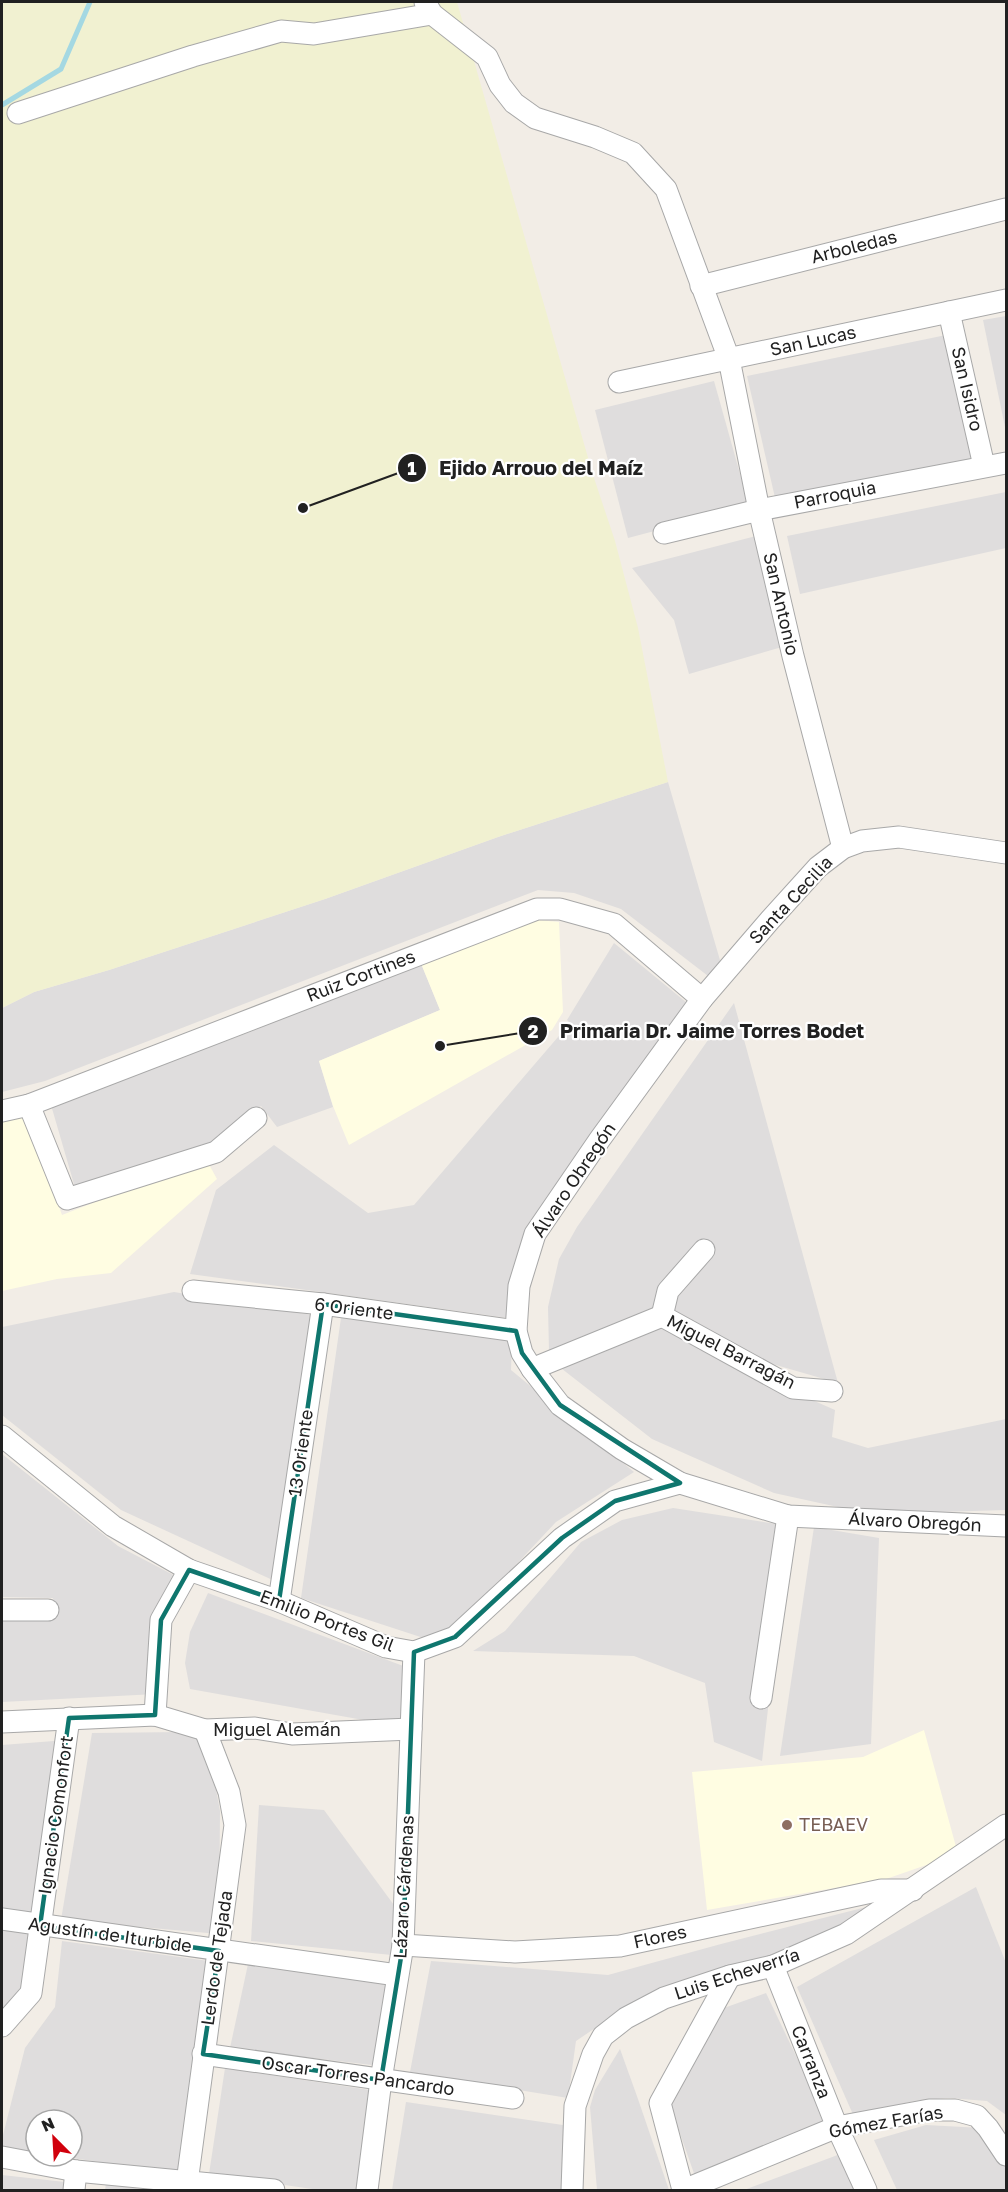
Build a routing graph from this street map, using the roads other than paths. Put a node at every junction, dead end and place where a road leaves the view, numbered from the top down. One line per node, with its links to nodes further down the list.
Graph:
1 (429, 8): 2 (street); 4 (street, San Antonio)
2 (18, 113)
3 (1006, 209): 4 (street, Arboledas)
4 (701, 286): 7 (street, San Antonio)
5 (1006, 300): 6 (street, San Lucas)
6 (949, 312): 7 (street, San Lucas); 10 (street, San Isidro)
7 (729, 359): 8 (street, San Lucas); 11 (street, San Antonio)
8 (619, 382)
9 (1006, 463): 10 (street, Parroquia)
10 (984, 466): 11 (street, Parroquia)
11 (759, 510): 12 (street, Parroquia); 13 (street, San Antonio)
12 (664, 533)
13 (843, 848): 14 (street, Santa Cecilia); 15 (street, Santa Cecilia)
14 (1006, 853)
15 (702, 999): 16 (street, Ruiz Cortines); 23 (street, Álvaro Obregón)
16 (30, 1105): 17 (street, Ruiz Cortines); 18 (street)
17 (2, 1112)
18 (256, 1118)
19 (704, 1250): 22 (street)
20 (193, 1291): 21 (street, 6 Oriente)
21 (323, 1304): 23 (street, 6 Oriente); 31 (street, 13 Oriente)
22 (662, 1316): 24 (street, Miguel Barragán); 25 (street, Miguel Barragán)
23 (516, 1330): 24 (street, Álvaro Obregón)
24 (532, 1369): 27 (street, Álvaro Obregón)
25 (832, 1391)
26 (2, 1436): 30 (street, Emilio Portes Gil)
27 (680, 1483): 28 (street, Álvaro Obregón); 34 (street, Emilio Portes Gil)
28 (788, 1516): 29 (street, Álvaro Obregón); 35 (street)
29 (1006, 1526)
30 (189, 1570): 31 (street, Emilio Portes Gil); 36 (street)
31 (279, 1601): 34 (street, Emilio Portes Gil)
32 (2, 1610): 33 (street)
33 (48, 1610)
34 (414, 1652): 39 (street, Lázaro Cárdenas)
35 (762, 1698)
36 (155, 1715): 37 (street, Miguel Alemán); 40 (street, Miguel Alemán)
37 (69, 1718): 38 (street, Miguel Alemán); 44 (street, Ignacio Comonfort)
38 (2, 1722)
39 (411, 1728): 40 (street, Miguel Alemán); 45 (street, Lázaro Cárdenas)
40 (205, 1730): 46 (street, Lerdo de Tejada)
41 (1006, 1826): 42 (street, Luis Echeverría)
42 (913, 1890): 45 (street, Flores); 47 (street, Luis Echeverría)
43 (2, 1919): 44 (street, Agustín de Iturbide)
44 (40, 1926): 46 (street, Agustín de Iturbide); 50 (street, Ignacio Comonfort)
45 (403, 1945): 48 (street, Lázaro Cárdenas)
46 (219, 1951): 48 (street, Agustín de Iturbide); 52 (street, Lerdo de Tejada)
47 (773, 1966): 49 (street, Luis Echeverría); 55 (street, Carranza)
48 (397, 1976): 53 (street, Lázaro Cárdenas)
49 (730, 1976): 62 (street, Luis Echeverría); 63 (street)
50 (4, 2023): 51 (street, Ignacio Comonfort)
51 (2, 2044)
52 (203, 2054): 53 (street, Oscar Torres Pancardo); 59 (street, Lerdo de Tejada)
53 (381, 2080): 54 (street, Oscar Torres Pancardo); 61 (street, Lázaro Cárdenas)
54 (513, 2098)
55 (837, 2127): 56 (street, Gómez Farías); 63 (street, Gómez Farías); 64 (street, Carranza)
56 (1006, 2155)
57 (2, 2157): 58 (street)
58 (75, 2181): 59 (street)
59 (187, 2186): 60 (street)
60 (274, 2190)
61 (367, 2190)
62 (572, 2190)
63 (684, 2190)
64 (866, 2190)

